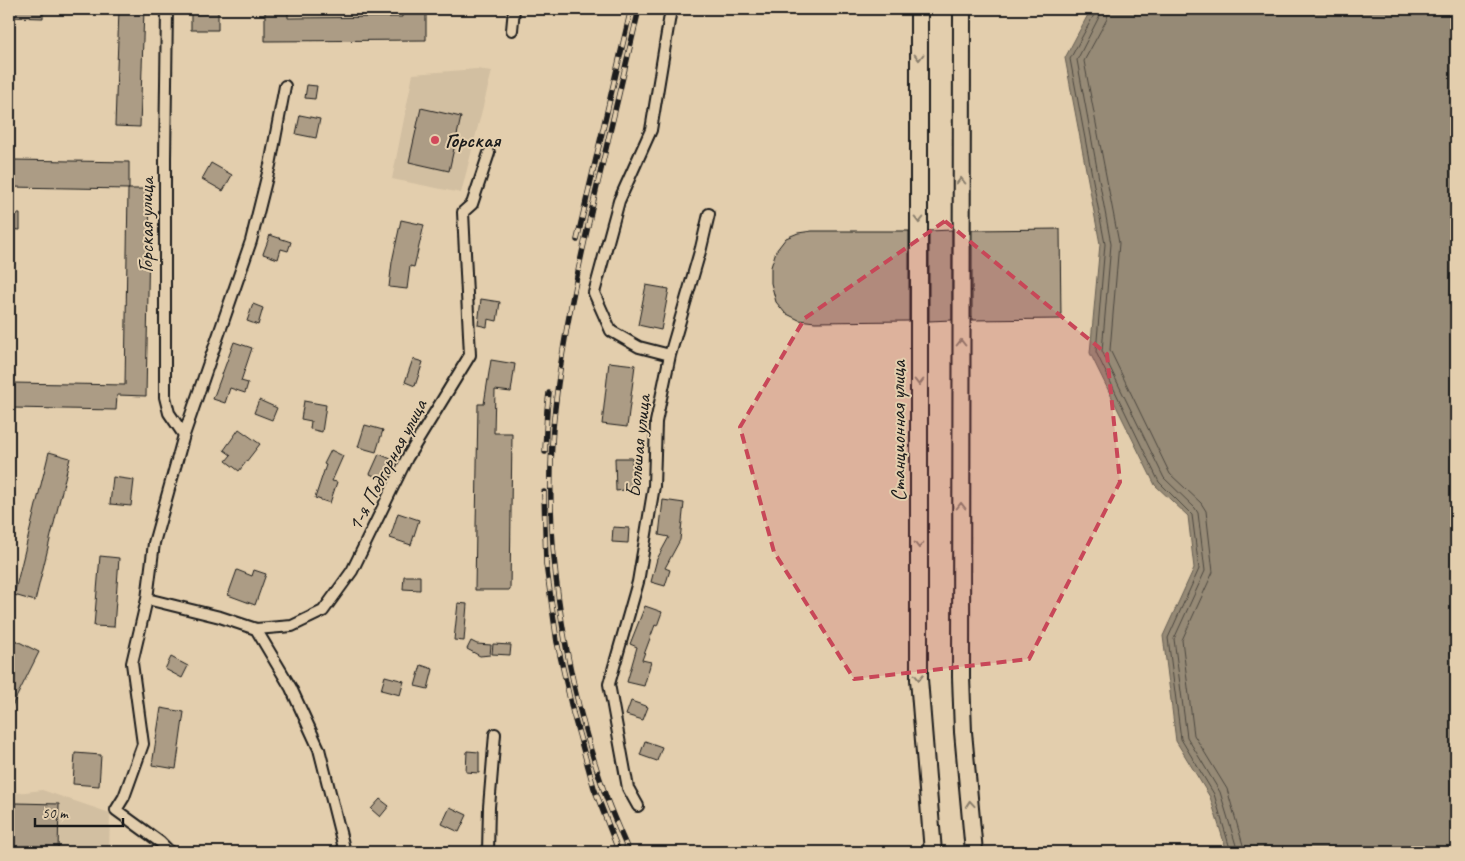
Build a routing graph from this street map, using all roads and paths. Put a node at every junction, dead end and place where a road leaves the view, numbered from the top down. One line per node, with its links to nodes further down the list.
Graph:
1 (167, 9): 11 (street, Горская улица)
2 (514, 9): 6 (street)
3 (671, 9): 10 (street)
4 (919, 9): 19 (main road, Станционная улица, one-way to 19)
5 (962, 9): 20 (main road, one-way to 5)
6 (512, 30)
7 (285, 86): 11 (street)
8 (489, 153): 13 (street, 1-я Подгорная улица)
9 (709, 214): 10 (street, Большая улица)
10 (670, 355): 15 (street, Большая улица)
11 (184, 436): 12 (street)
12 (147, 599): 13 (street, 1-я Подгорная улица); 16 (street)
13 (256, 629): 17 (street)
14 (495, 734): 18 (street)
15 (638, 806)
16 (170, 852)
17 (345, 852)
18 (488, 852)
19 (933, 852)
20 (974, 852)

